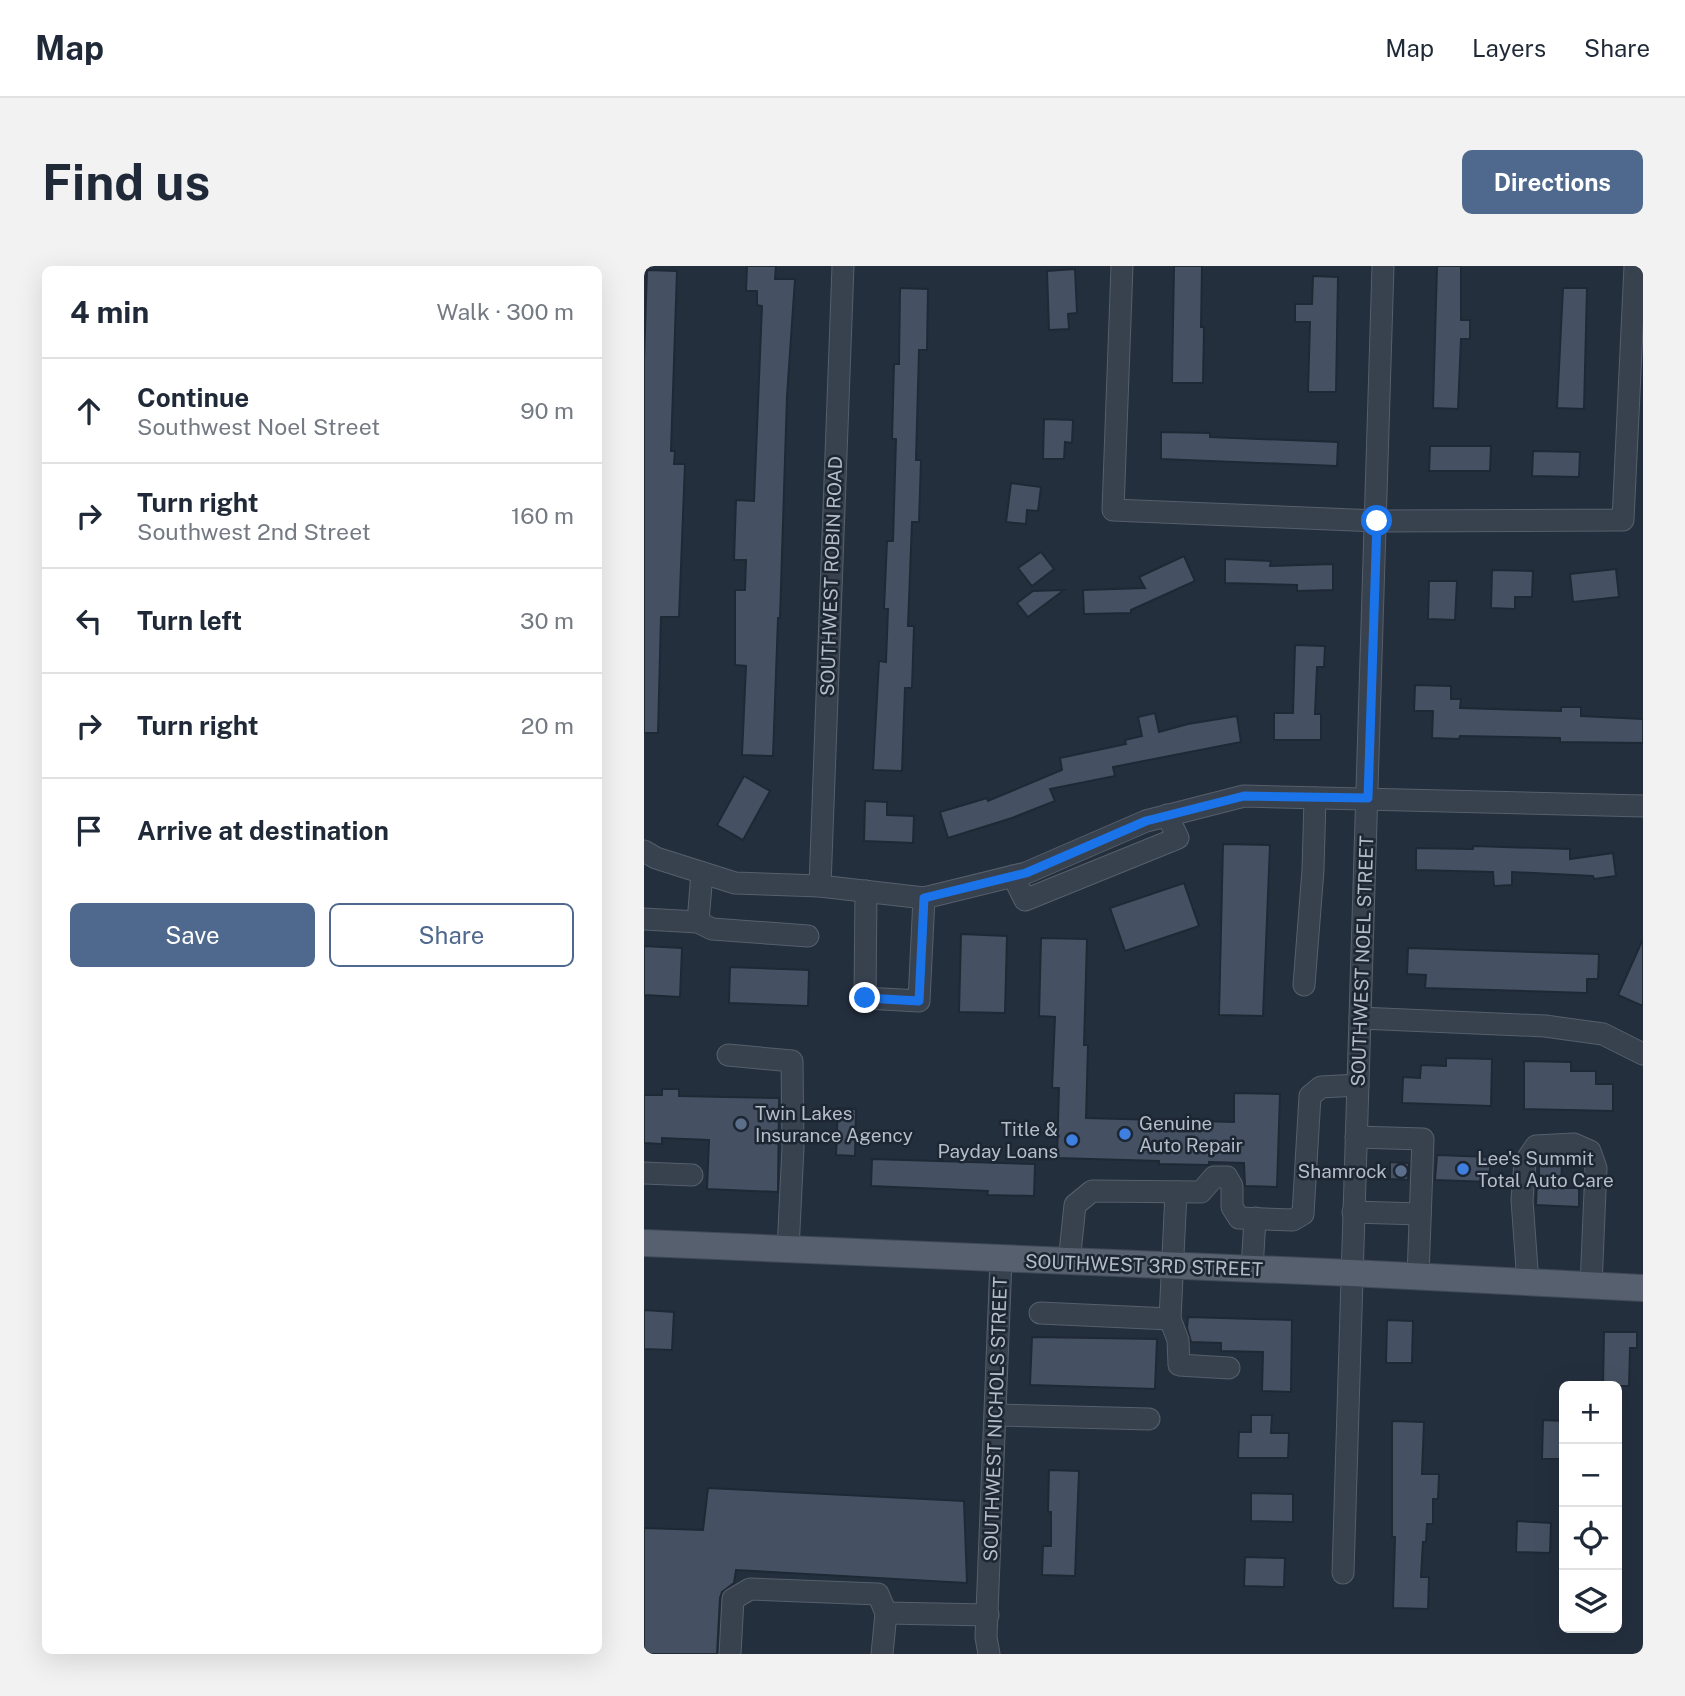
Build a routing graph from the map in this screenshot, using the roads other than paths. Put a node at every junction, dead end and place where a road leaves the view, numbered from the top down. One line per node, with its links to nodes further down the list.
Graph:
1 (843, 266): 11 (street, SOUTHWEST ROBIN ROAD)
2 (1122, 266): 5 (street)
3 (1383, 266): 5 (street, SOUTHWEST NOEL STREET)
4 (1635, 266): 5 (street)
5 (1377, 521): 7 (street, SOUTHWEST NOEL STREET)
6 (1315, 798): 7 (street); 13 (street); 17 (street)
7 (1368, 798): 8 (street); 18 (street, SOUTHWEST NOEL STREET)
8 (1643, 806)
9 (644, 851): 10 (street)
10 (702, 873): 11 (street); 15 (street)
11 (820, 886): 12 (street)
12 (866, 891): 13 (street); 13 (street)
13 (924, 898)
14 (644, 919): 15 (street)
15 (698, 922): 16 (street)
16 (808, 936)
17 (1304, 985)
18 (1360, 1018): 19 (street); 21 (street, SOUTHWEST NOEL STREET)
19 (1643, 1054)
20 (728, 1055): 30 (street)
21 (1358, 1085): 22 (street, SOUTHWEST NOEL STREET); 28 (street)
22 (1356, 1137): 26 (street); 27 (street, SOUTHWEST NOEL STREET)
23 (644, 1173): 24 (street)
24 (692, 1175)
25 (1176, 1192): 28 (street); 32 (street); 33 (street)
26 (1421, 1206): 27 (street); 36 (street)
27 (1353, 1212): 35 (street, SOUTHWEST NOEL STREET)
28 (1255, 1218): 34 (street)
29 (644, 1242): 30 (main road, SOUTHWEST 3RD STREET)
30 (788, 1250): 31 (main road, SOUTHWEST 3RD STREET)
31 (1001, 1260): 32 (main road, SOUTHWEST 3RD STREET); 43 (street, SOUTHWEST NICHOLS STREET)
32 (1069, 1262): 33 (main road, SOUTHWEST 3RD STREET)
33 (1171, 1266): 34 (main road, SOUTHWEST 3RD STREET); 41 (street)
34 (1252, 1270): 35 (main road, SOUTHWEST 3RD STREET)
35 (1351, 1273): 36 (main road, SOUTHWEST 3RD STREET); 45 (street, SOUTHWEST NOEL STREET)
36 (1418, 1277): 37 (main road, SOUTHWEST 3RD STREET)
37 (1528, 1283): 38 (main road, SOUTHWEST 3RD STREET); 38 (street)
38 (1591, 1286): 39 (main road, SOUTHWEST 3RD STREET)
39 (1643, 1288)
40 (1040, 1313): 41 (street)
41 (1170, 1319): 42 (street)
42 (1229, 1368)
43 (996, 1415): 44 (street); 47 (street, SOUTHWEST NICHOLS STREET)
44 (1149, 1419)
45 (1343, 1573)
46 (886, 1613): 47 (street); 48 (street); 49 (street)
47 (988, 1615): 50 (street, SOUTHWEST NICHOLS STREET)
48 (730, 1654)
49 (882, 1654)
50 (989, 1654)

